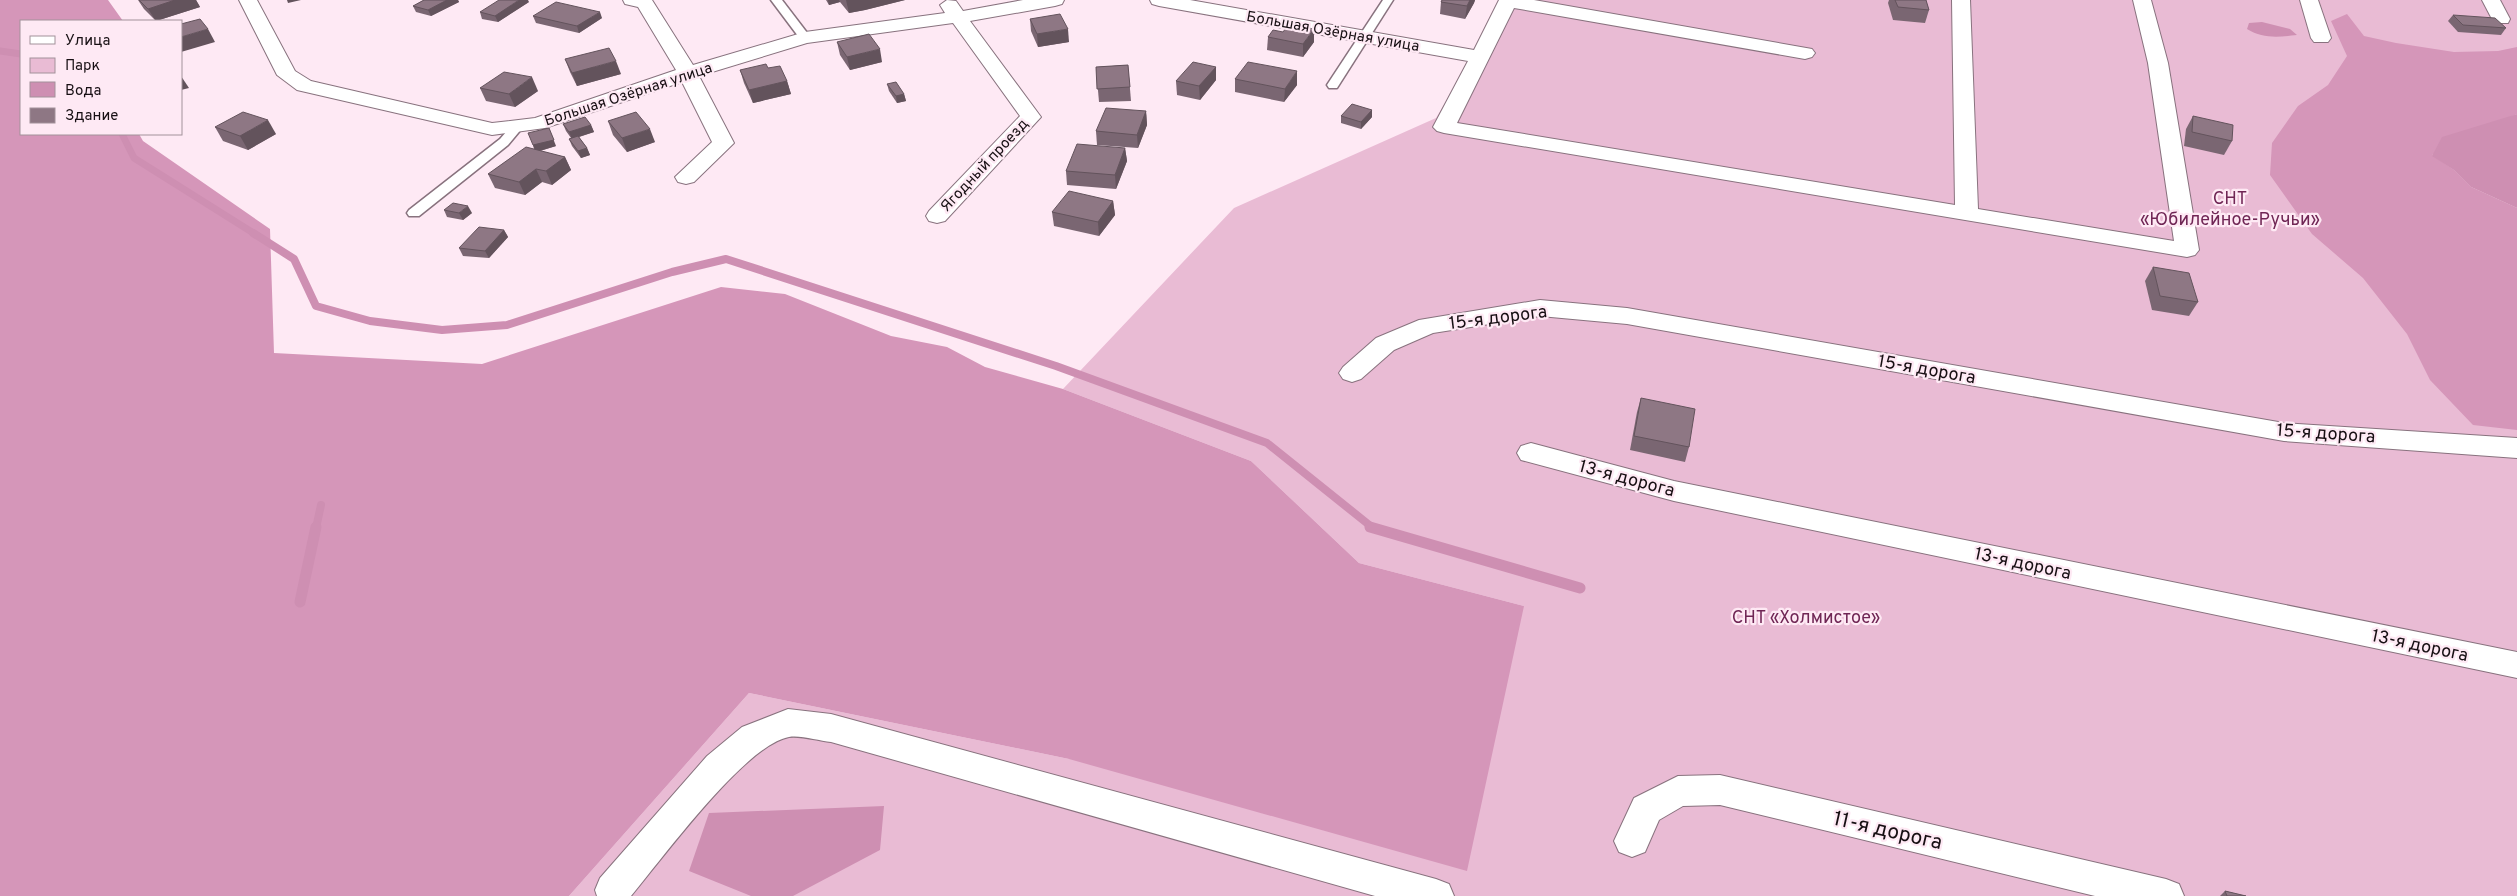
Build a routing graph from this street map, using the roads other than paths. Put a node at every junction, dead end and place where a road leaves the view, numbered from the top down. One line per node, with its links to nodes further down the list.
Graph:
1 (248, 0): 22 (street, Большая Озёрная улица)
2 (632, 0): 20 (street)
3 (776, 0): 16 (lane)
4 (945, 0): 13 (street)
5 (1055, 0): 13 (street, Большая Озёрная улица)
6 (1159, 0): 15 (street, Большая Озёрная улица)
7 (1388, 0): 15 (lane)
8 (1509, 0): 18 (street); 19 (street)
9 (1960, 0): 25 (street)
10 (2142, 0): 25 (street)
11 (2309, 0): 17 (street)
12 (2491, 0): 14 (street)
13 (958, 17): 16 (street, Большая Озёрная улица); 26 (street, Ягодный проезд)
14 (2500, 18)
15 (1364, 37): 19 (street, Большая Озёрная улица); 21 (lane)
16 (805, 38): 20 (street, Большая Озёрная улица)
17 (2321, 38)
18 (1805, 53)
19 (1478, 57): 25 (street)
20 (688, 73): 22 (street, Большая Озёрная улица); 23 (street)
21 (1333, 85)
22 (517, 127): 24 (lane)
23 (686, 177)
24 (414, 213)
25 (1967, 215)
26 (937, 216)
27 (1352, 373): 28 (street, 15-я дорога)
28 (2517, 448)
29 (1531, 453): 30 (street, 13-я дорога)
30 (2517, 665)
31 (1632, 841): 34 (street, 11-я дорога)
32 (617, 894): 33 (street)
33 (1436, 896)
34 (2166, 896)

